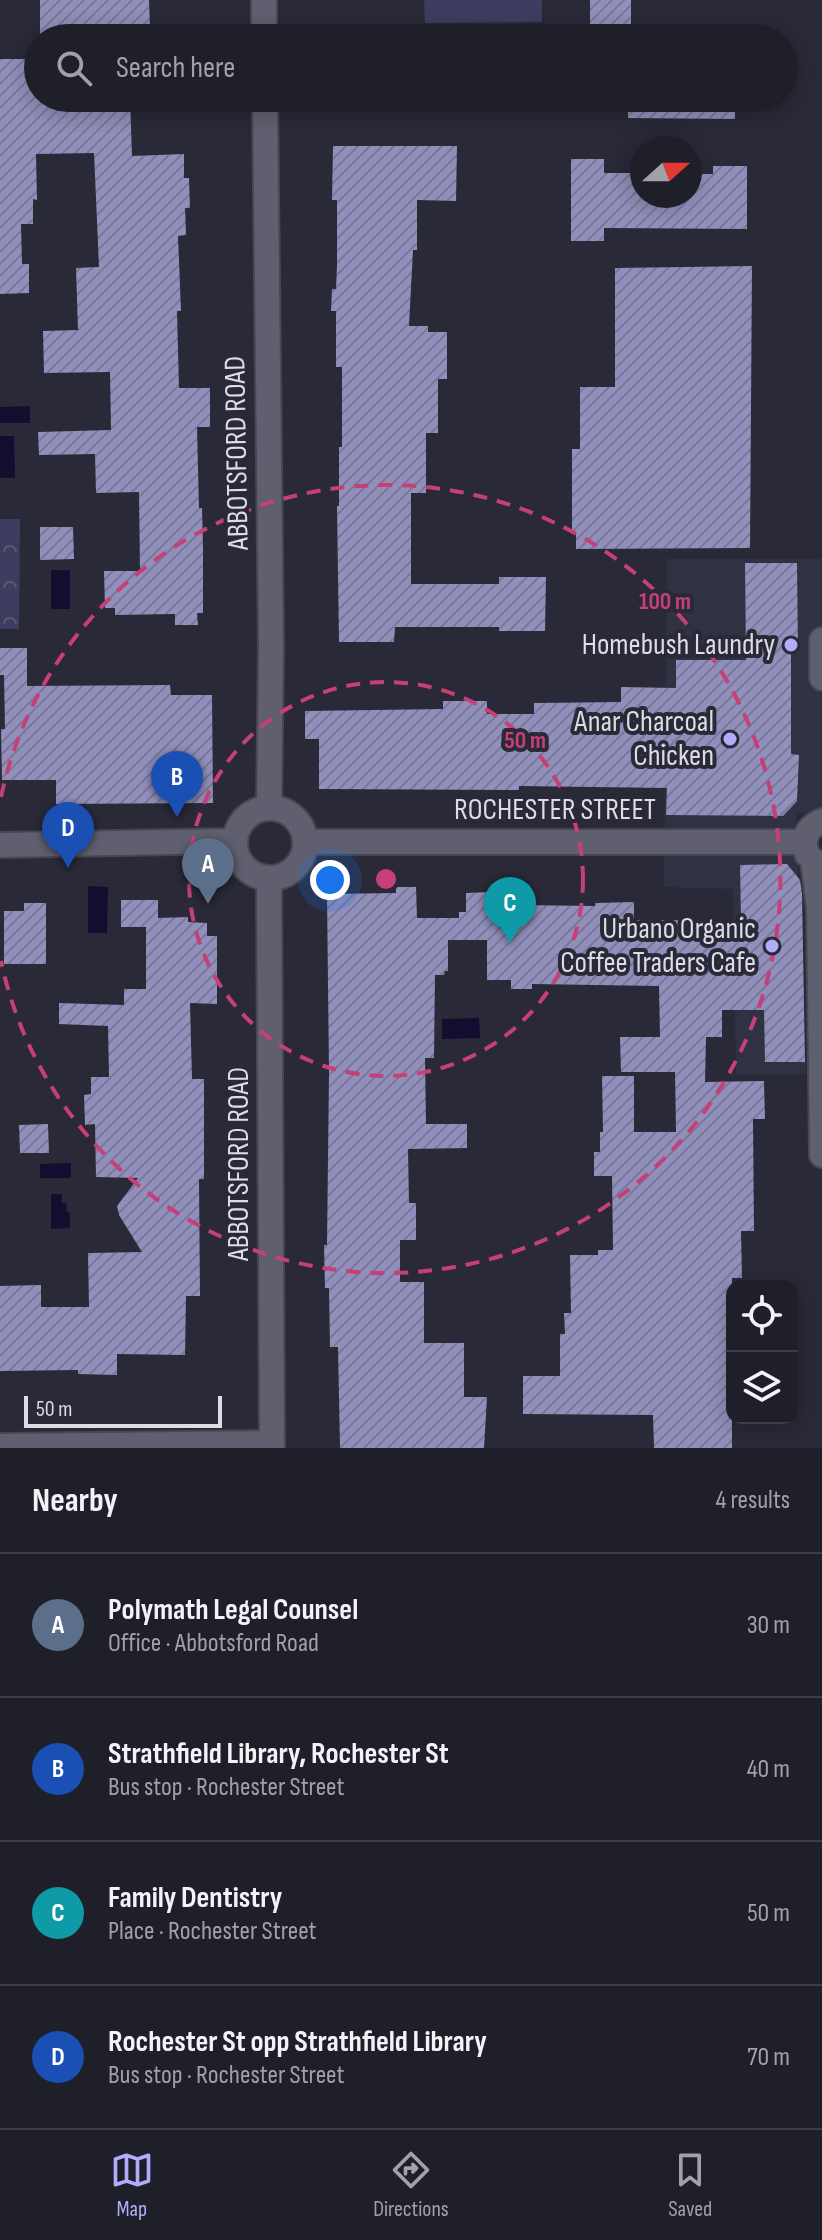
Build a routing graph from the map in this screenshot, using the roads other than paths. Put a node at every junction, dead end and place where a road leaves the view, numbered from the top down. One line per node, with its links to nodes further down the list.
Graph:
1 (264, 0): 2 (street)
2 (264, 24)
3 (265, 112): 6 (street, ABBOTSFORD ROAD)
4 (822, 640): 5 (street)
5 (822, 678)
6 (269, 808): 8 (street); 9 (street)
7 (822, 821): 11 (street)
8 (235, 841): 10 (street); 12 (street)
9 (305, 842): 11 (street, ROCHESTER STREET); 12 (street)
10 (0, 845)
11 (813, 855): 13 (street)
12 (269, 879): 14 (street, ABBOTSFORD ROAD)
13 (822, 1155)
14 (272, 1445): 15 (street)
15 (0, 1446)

